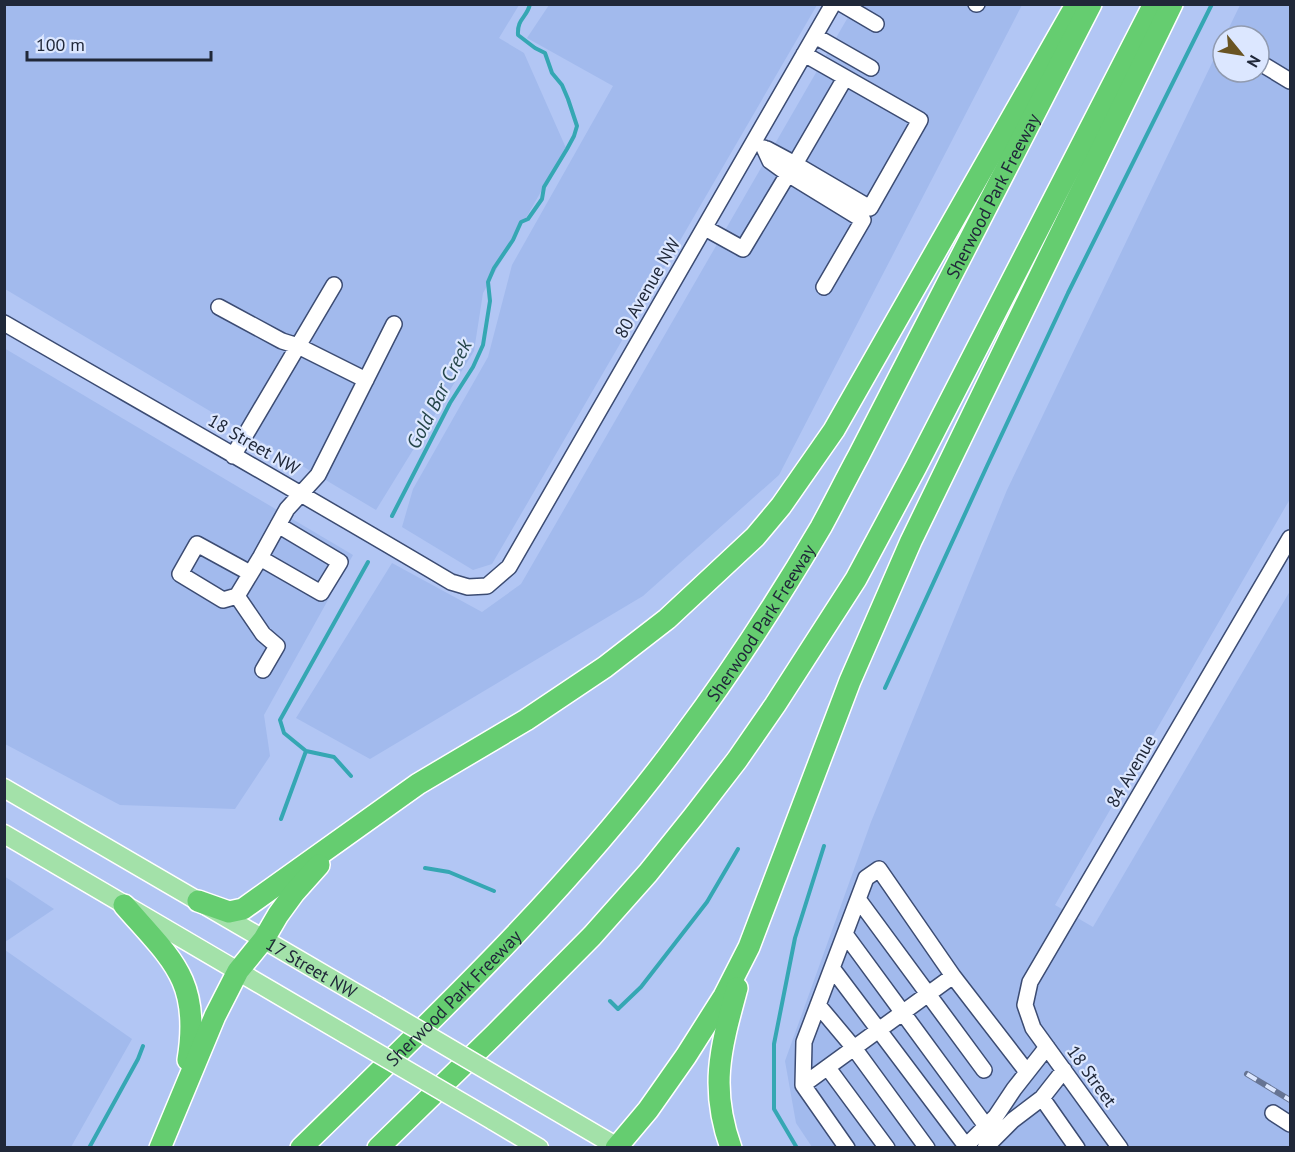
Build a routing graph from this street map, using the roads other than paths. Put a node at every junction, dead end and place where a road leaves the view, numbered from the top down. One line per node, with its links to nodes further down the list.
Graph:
1 (833, 4): 8 (street, 80 Avenue NW)
2 (842, 4): 7 (street)
3 (1076, 4): 35 (highway)
4 (1091, 4): 65 (highway, Sherwood Park Freeway)
5 (1154, 4): 66 (highway)
6 (1172, 4): 41 (highway)
7 (876, 24)
8 (815, 36): 9 (street, 80 Avenue NW); 10 (street)
9 (804, 54): 12 (street); 14 (street, 80 Avenue NW)
10 (871, 68)
11 (1271, 69): 13 (street)
12 (845, 78): 15 (street); 15 (street)
13 (1290, 81)
14 (760, 144): 15 (street); 16 (street, 80 Avenue NW)
15 (792, 169): 16 (street); 18 (street)
16 (705, 228): 30 (street, 80 Avenue NW)
17 (334, 285): 22 (street)
18 (824, 287)
19 (219, 307): 22 (street)
20 (4, 323): 24 (street, 18 Street NW)
21 (394, 324): 23 (street)
22 (298, 346): 23 (street); 24 (street)
23 (366, 380): 25 (street)
24 (233, 456): 25 (street, 18 Street NW)
25 (302, 494): 26 (street); 30 (street, 18 Street NW)
26 (278, 525): 28 (street); 28 (street)
27 (1290, 538): 48 (street, 84 Avenue)
28 (260, 558): 29 (street)
29 (250, 573): 31 (street); 31 (street)
30 (488, 586)
31 (237, 596): 32 (street)
32 (263, 670)
33 (4, 788): 37 (main road, 17 Street NW)
34 (4, 834): 38 (main road)
35 (349, 834): 37 (highway); 40 (highway)
36 (858, 899): 39 (street); 44 (street); 45 (street)
37 (198, 902): 40 (main road, 17 Street NW)
38 (124, 905): 43 (main road); 61 (highway)
39 (845, 934): 42 (street); 47 (street)
40 (264, 939): 43 (highway); 62 (main road, 17 Street NW, bridge)
41 (748, 947): 62 (highway); 68 (highway)
42 (832, 968): 46 (street); 49 (street)
43 (238, 971): 61 (highway); 67 (main road, bridge)
44 (953, 976): 45 (street); 55 (street)
45 (928, 994): 47 (street); 53 (street)
46 (818, 1005): 51 (street); 56 (street)
47 (902, 1013): 49 (street); 60 (street)
48 (1034, 1028): 50 (street, 18 Street)
49 (879, 1030): 51 (street); 63 (street)
50 (1047, 1047): 54 (street, 18 Street); 55 (street)
51 (854, 1048): 52 (street); 71 (street)
52 (828, 1068): 56 (street); 70 (street)
53 (984, 1070)
54 (1064, 1070): 57 (street); 74 (street, 18 Street)
55 (1027, 1072): 60 (street)
56 (803, 1085): 69 (street)
57 (1042, 1098): 72 (street); 73 (street)
58 (1273, 1113): 59 (street)
59 (1290, 1124)
60 (986, 1126): 63 (street)
61 (168, 1127): 64 (highway)
62 (617, 1147)
63 (965, 1147)
64 (160, 1148)
65 (301, 1148)
66 (378, 1148)
67 (539, 1148)
68 (731, 1148)
69 (847, 1148)
70 (887, 1148)
71 (927, 1148)
72 (986, 1148)
73 (1077, 1148)
74 (1120, 1148)

